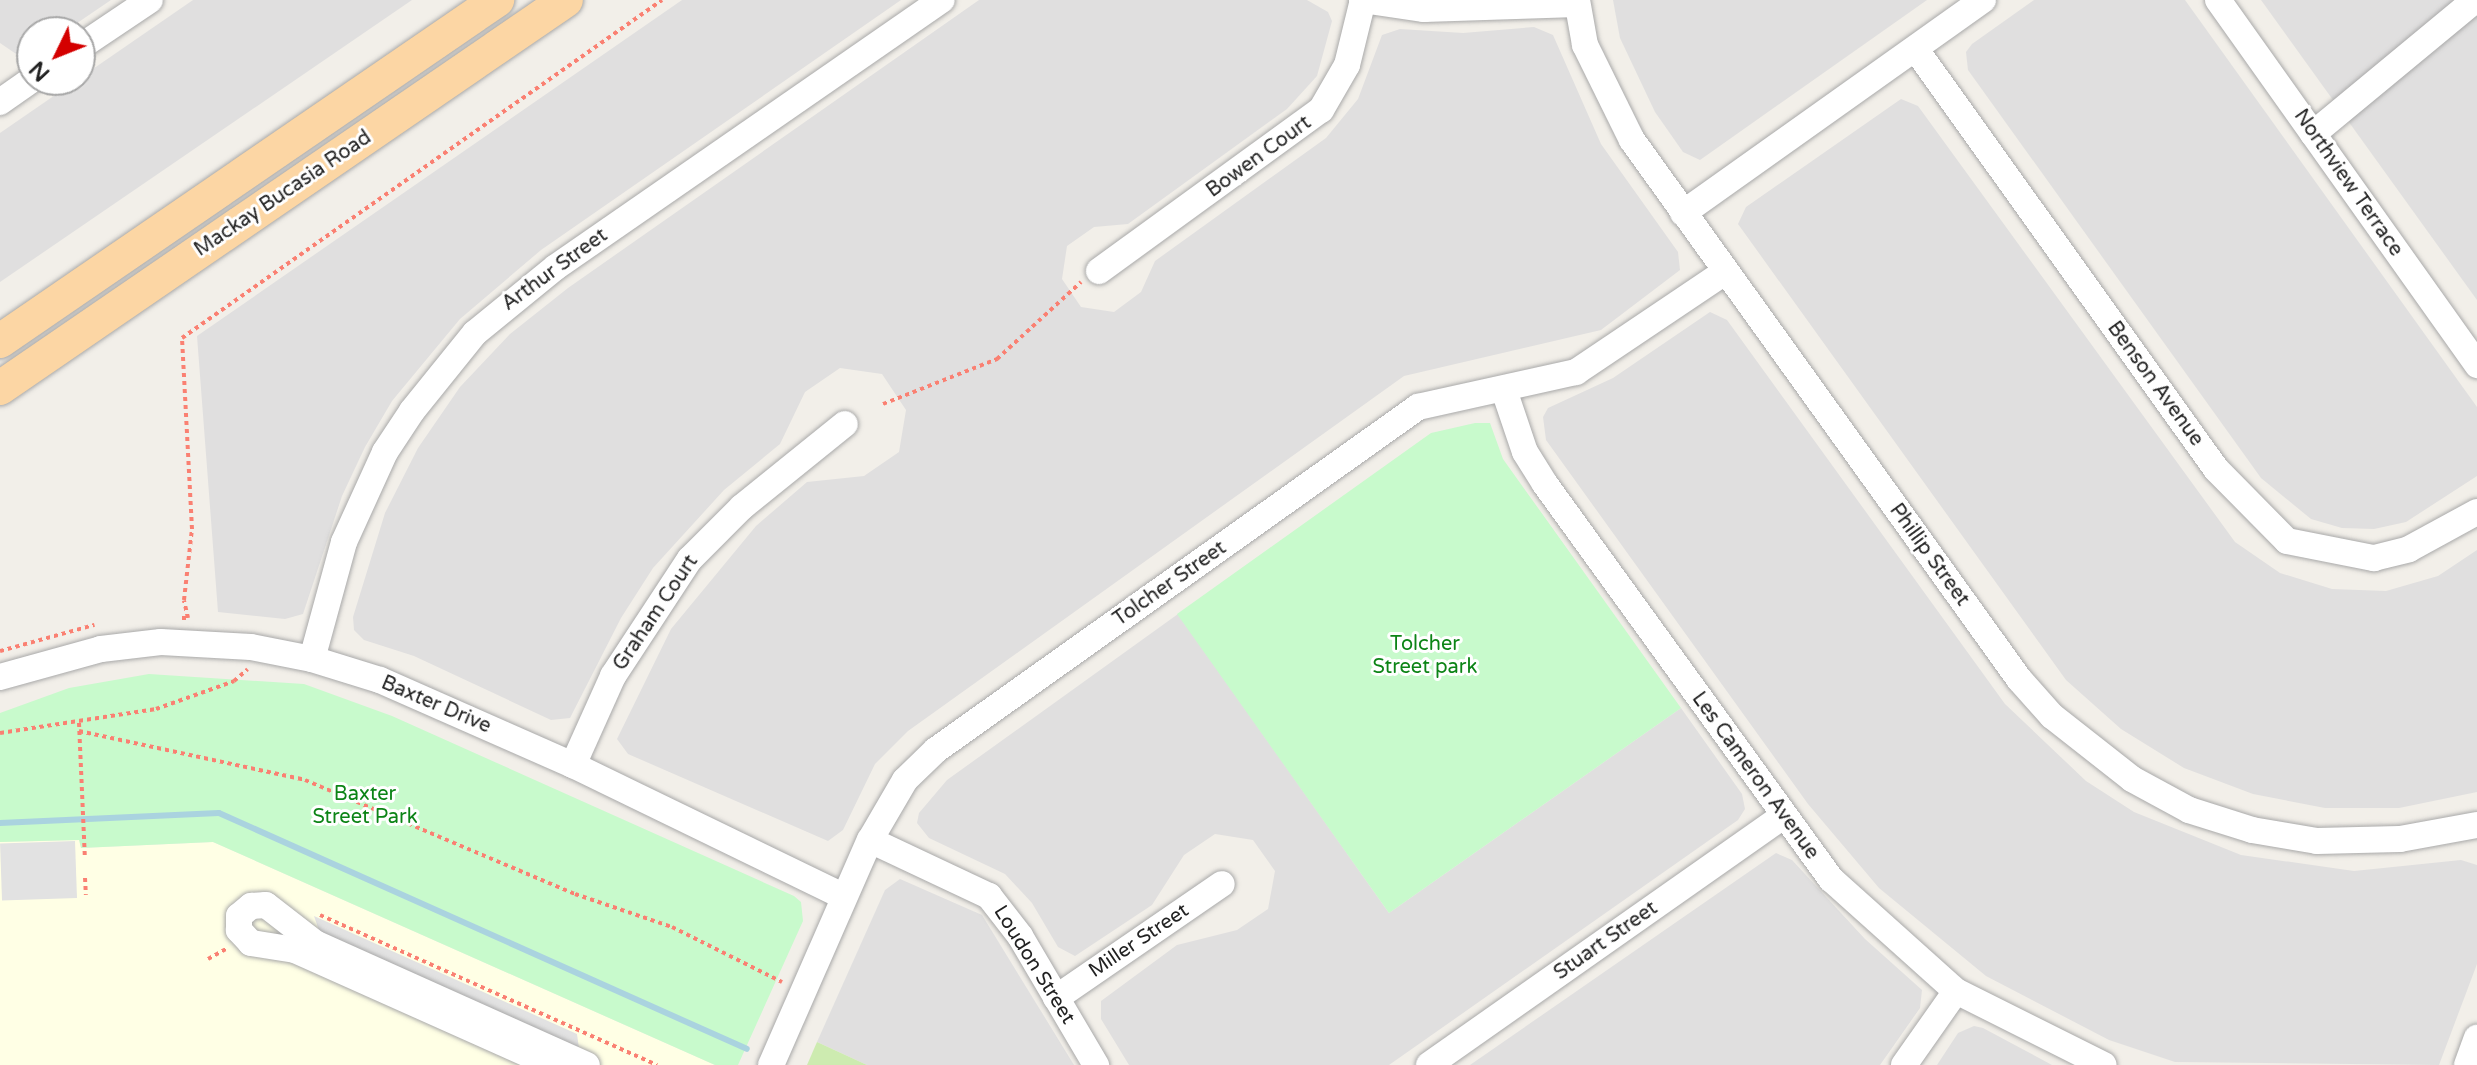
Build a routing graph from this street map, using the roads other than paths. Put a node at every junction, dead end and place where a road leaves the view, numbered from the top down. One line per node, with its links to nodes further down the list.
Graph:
1 (150, 0): 11 (street)
2 (497, 0): 17 (main road, Mackay Bucasia Road)
3 (566, 0): 19 (main road, Mackay Bucasia Road)
4 (942, 0): 23 (street, Arthur Street)
5 (1363, 0): 9 (street); 15 (street, Bowen Court)
6 (1983, 0): 12 (street)
7 (2218, 0): 13 (street, Northview Terrace)
8 (2475, 0): 10 (street)
9 (1577, 2): 14 (street, Phillip Street)
10 (2444, 8): 13 (street)
11 (96, 36)
12 (1917, 51): 14 (street); 22 (street, Benson Avenue)
13 (2313, 134): 18 (street, Northview Terrace)
14 (1683, 213): 16 (street, Phillip Street)
15 (1099, 271)
16 (1725, 272): 20 (street, Tolcher Street); 27 (street, Phillip Street)
17 (0, 341)
18 (2477, 365)
19 (0, 388)
20 (1504, 390): 26 (street, Les Cameron Avenue); 28 (street, Tolcher Street)
21 (845, 424): 25 (street, Graham Court)
22 (2477, 512)
23 (312, 659): 24 (street, Baxter Drive); 25 (street, Baxter Drive)
24 (0, 677)
25 (573, 765): 30 (street, Baxter Drive)
26 (1782, 817): 31 (street, Les Cameron Avenue); 38 (street, Stuart Street)
27 (2477, 825)
28 (870, 840): 30 (street, Tolcher Street); 32 (street, Loudon Street)
29 (1222, 884): 32 (street, Miller Street)
30 (843, 896): 36 (street, Tolcher Street)
31 (1956, 991): 39 (street); 40 (street, Les Cameron Avenue)
32 (1056, 998): 37 (street, Loudon Street)
33 (2477, 1038): 41 (street)
34 (552, 1065): 35 (street)
35 (587, 1065)
36 (771, 1065)
37 (1096, 1065)
38 (1429, 1065)
39 (1904, 1065)
40 (2104, 1065)
41 (2467, 1065)

